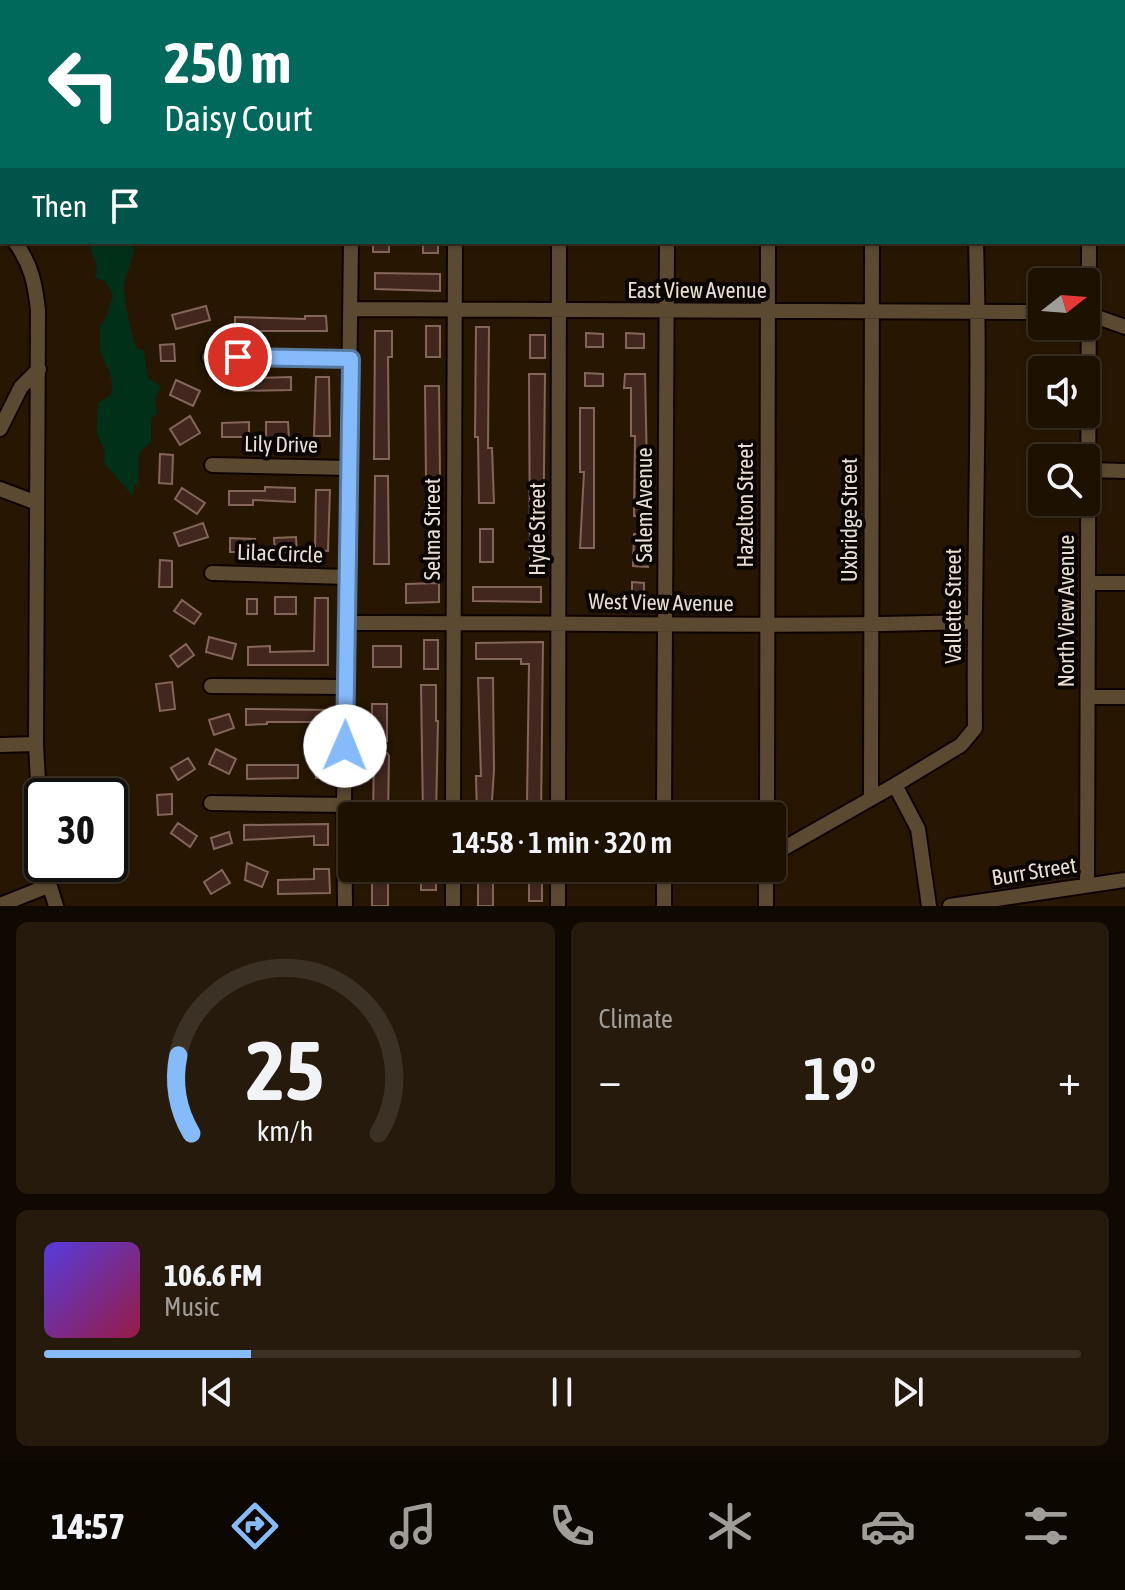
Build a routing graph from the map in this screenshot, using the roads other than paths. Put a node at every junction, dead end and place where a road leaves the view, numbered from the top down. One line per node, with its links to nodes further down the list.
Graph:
1 (16, 244): 24 (street)
2 (351, 244): 11 (street)
3 (455, 244): 12 (street, Selma Street)
4 (559, 244): 13 (street, Hyde Street)
5 (667, 244): 16 (street, Salem Avenue)
6 (768, 244): 17 (street, Hazelton Street)
7 (872, 244): 14 (street, Uxbridge Street)
8 (976, 244): 15 (street, Vallette Street)
9 (1089, 244): 10 (street, North View Avenue)
10 (1089, 268)
11 (351, 309): 12 (street, East View Avenue); 23 (street)
12 (455, 310): 13 (street, East View Avenue); 38 (street, Selma Street)
13 (559, 310): 16 (street, East View Avenue); 39 (street, Hyde Street)
14 (872, 311): 15 (street, East View Avenue); 17 (street, East View Avenue); 43 (street, Uxbridge Street)
15 (979, 311): 18 (street, East View Avenue); 40 (street, Vallette Street)
16 (667, 312): 17 (street, East View Avenue); 42 (street, Salem Avenue)
17 (769, 312): 44 (street, Hazelton Street)
18 (1028, 312)
19 (1100, 318): 20 (street)
20 (1125, 327)
21 (1088, 340): 26 (street, North View Avenue)
22 (209, 357): 23 (street)
23 (351, 359): 28 (street)
24 (39, 369): 25 (street); 32 (street)
25 (0, 429)
26 (1088, 444)
27 (212, 465): 28 (street, Lily Drive)
28 (349, 468): 35 (street)
29 (1100, 470): 30 (street)
30 (1125, 471)
31 (0, 489): 32 (street)
32 (37, 503): 49 (street)
33 (1088, 516): 36 (street, North View Avenue)
34 (212, 573): 35 (street, Lilac Circle)
35 (347, 577): 41 (street)
36 (1089, 583): 37 (street); 47 (street, North View Avenue)
37 (1125, 583)
38 (454, 622): 39 (street, West View Avenue); 41 (street, West View Avenue); 55 (street, Selma Street)
39 (559, 622): 42 (street, West View Avenue); 56 (street, Hyde Street)
40 (974, 622): 43 (street, West View Avenue); 52 (street, Vallette Street)
41 (347, 623): 46 (street)
42 (665, 624): 44 (street, West View Avenue); 57 (street, Salem Avenue)
43 (871, 625): 44 (street, West View Avenue); 53 (street, Uxbridge Street)
44 (767, 626): 58 (street, Hazelton Street)
45 (211, 686): 46 (street)
46 (346, 687): 54 (street)
47 (1088, 697): 48 (street); 69 (street, North View Avenue)
48 (1125, 697)
49 (36, 744): 50 (street); 51 (street)
50 (0, 745)
51 (38, 778)
52 (895, 785): 53 (street, Vallette Street); 78 (street)
53 (871, 798): 61 (street, Vallette Street)
54 (344, 802)
55 (453, 802)
56 (558, 802)
57 (664, 802)
58 (767, 802)
59 (211, 803): 60 (street)
60 (338, 805)
61 (786, 847)
62 (1125, 880): 69 (street, Burr Street)
63 (47, 882): 70 (street)
64 (345, 882): 73 (street)
65 (453, 882): 74 (street)
66 (558, 882): 75 (street)
67 (664, 882): 76 (street)
68 (766, 882): 77 (street)
69 (1087, 884): 79 (street, Burr Street)
70 (48, 886): 71 (street); 72 (street)
71 (0, 905)
72 (56, 906)
73 (345, 906)
74 (453, 906)
75 (558, 906)
76 (664, 906)
77 (766, 906)
78 (929, 906)
79 (950, 906)

